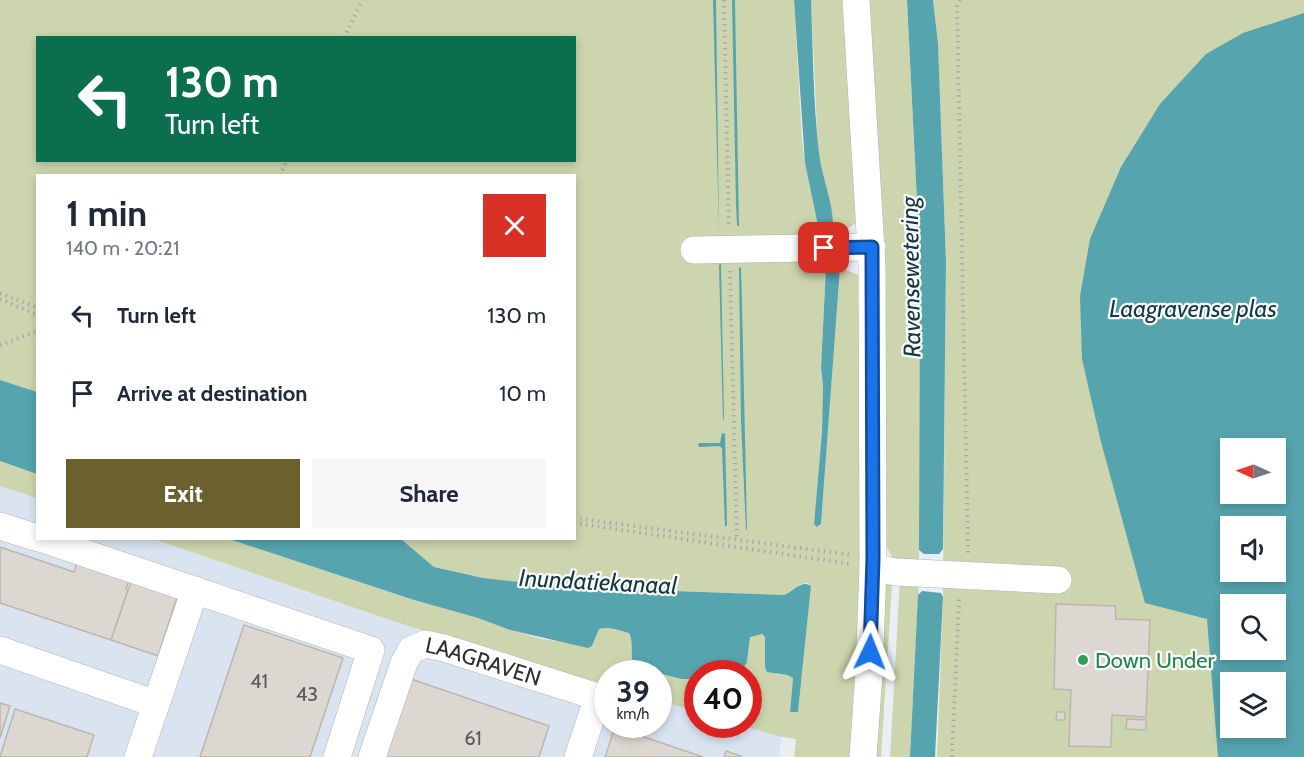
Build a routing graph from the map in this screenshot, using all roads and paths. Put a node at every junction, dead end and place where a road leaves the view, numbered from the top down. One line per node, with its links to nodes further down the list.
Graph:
1 (362, 0): 4 (path)
2 (856, 0): 5 (street)
3 (960, 0): 19 (path)
4 (345, 36)
5 (872, 247): 6 (street); 18 (street)
6 (694, 250)
7 (0, 293): 9 (path)
8 (0, 299): 10 (path)
9 (36, 307)
10 (36, 314)
11 (36, 332): 12 (path)
12 (0, 345)
13 (576, 518): 18 (path)
14 (576, 523): 18 (path)
15 (0, 525): 16 (street)
16 (36, 537)
17 (44, 540): 21 (street)
18 (873, 563): 19 (street); 30 (street)
19 (961, 574): 20 (street); 31 (path)
20 (1058, 580)
21 (195, 590): 24 (street); 27 (street)
22 (0, 650): 24 (street)
23 (594, 695): 28 (street, LAAGRAVEN)
24 (156, 704): 26 (street)
25 (594, 719): 29 (street, LAAGRAVEN)
26 (138, 757)
27 (337, 757)
28 (372, 757)
29 (578, 757)
30 (863, 757)
31 (952, 757)

